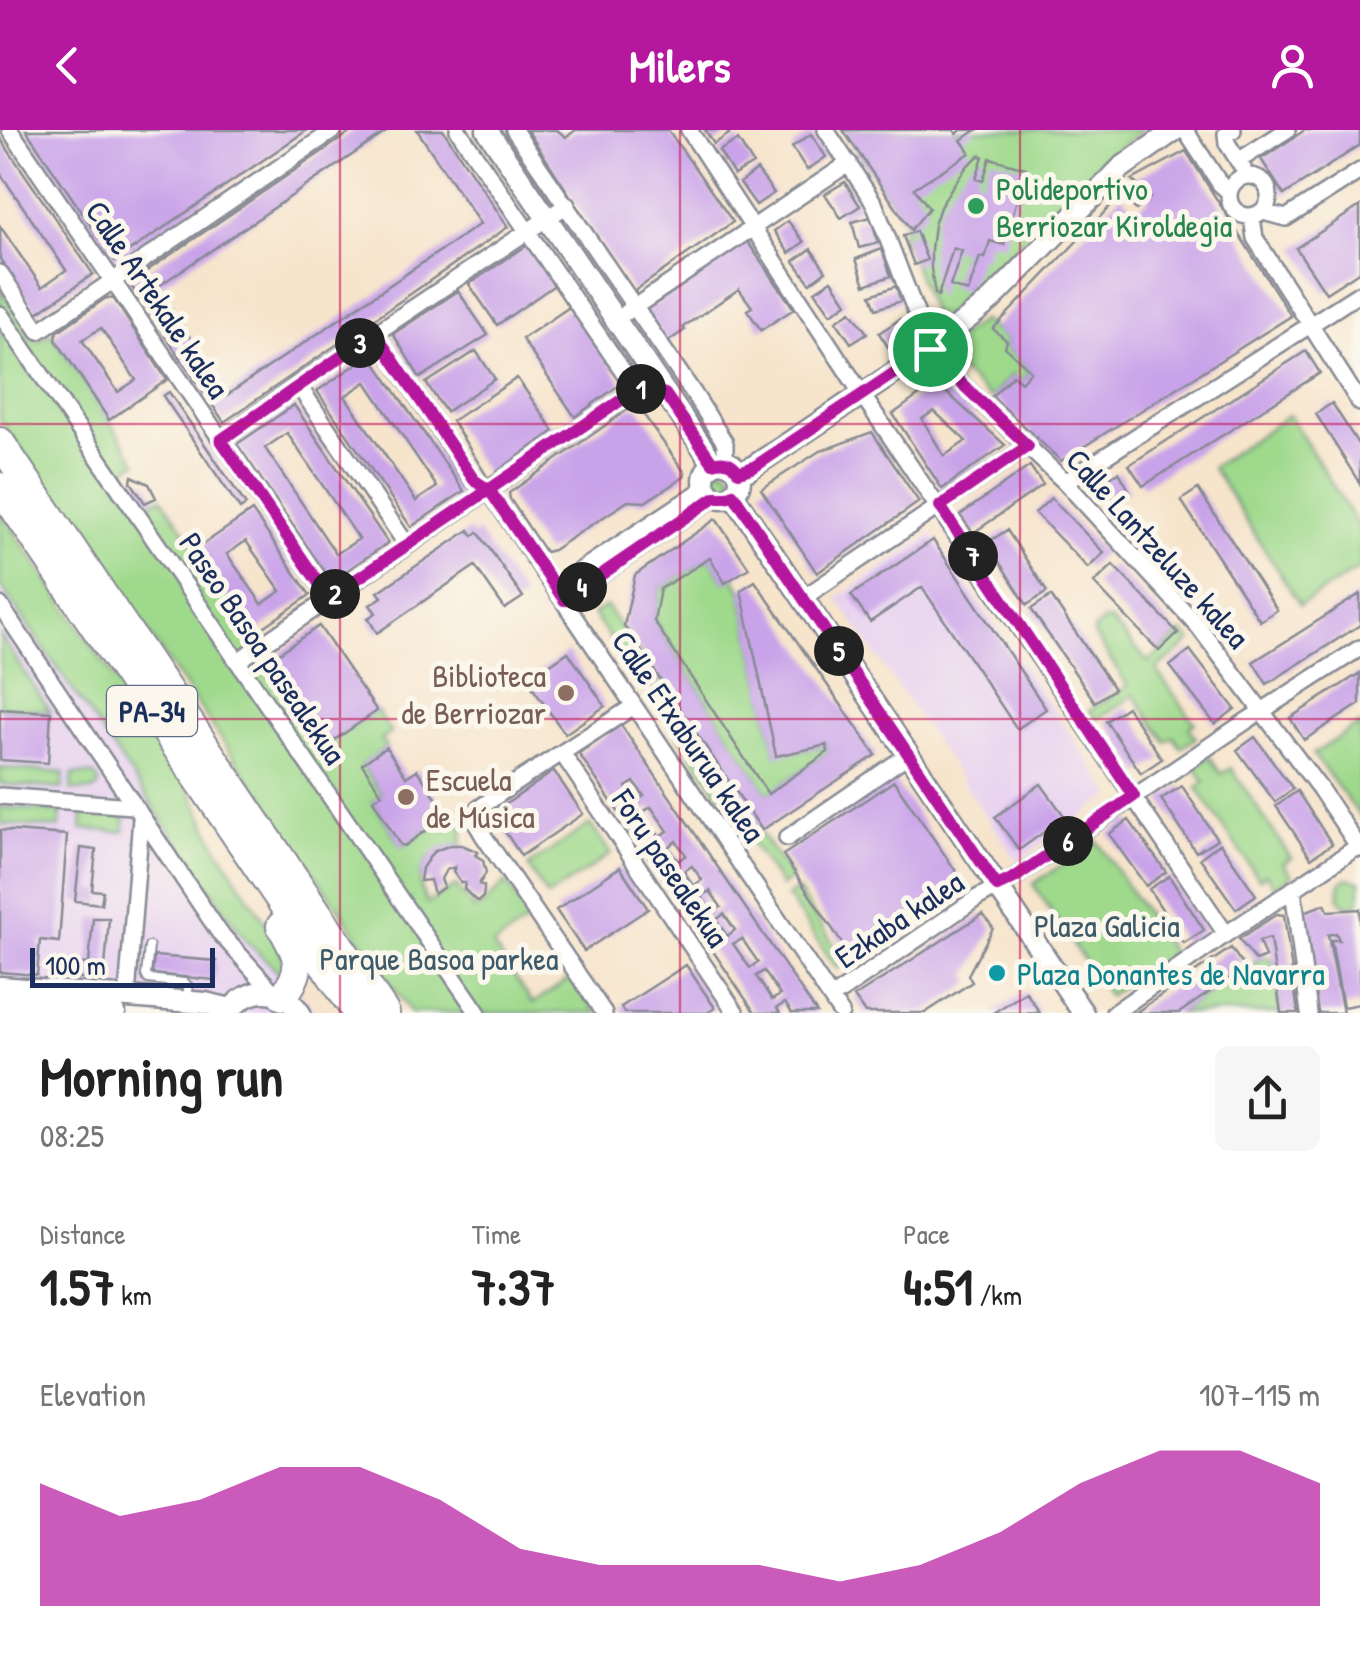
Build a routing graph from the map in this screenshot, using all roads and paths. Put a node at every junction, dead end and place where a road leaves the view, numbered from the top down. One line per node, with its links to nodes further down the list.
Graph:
1 (10, 130): 23 (street, Calle Artekale kalea)
2 (334, 130): 23 (street)
3 (458, 130): 21 (street)
4 (486, 130): 19 (main road)
5 (514, 130): 17 (street)
6 (688, 130): 20 (street)
7 (826, 130): 13 (street)
8 (1175, 130): 31 (main road)
9 (1185, 130): 16 (street)
10 (1233, 130): 12 (street)
11 (1287, 130): 12 (street)
12 (1238, 161): 15 (street)
13 (848, 163): 20 (street); 31 (street)
14 (1360, 171): 18 (street)
15 (1248, 176): 16 (street); 18 (street)
16 (1230, 192): 18 (street)
17 (567, 206): 19 (street); 25 (street)
18 (1257, 214): 28 (street)
19 (547, 219): 21 (street); 27 (main road)
20 (753, 228): 25 (street); 36 (street)
21 (526, 231): 29 (street); 34 (street)
22 (0, 273): 23 (street)
23 (113, 281): 38 (street, Calle Artekale kalea)
24 (1360, 293): 28 (street)
25 (635, 307): 27 (street); 30 (street)
26 (0, 314): 53 (street, Paseo Basoa pasealekua)
27 (616, 320): 32 (main road)
28 (1311, 324): 37 (street); 42 (street)
29 (375, 333): 33 (street); 44 (street, Calle Etxaburua kalea)
30 (656, 338): 32 (street); 41 (street)
31 (930, 349): 36 (main road); 40 (street, Calle Lantzeluze kalea)
32 (636, 351): 35 (main road)
33 (298, 385): 38 (street); 47 (street)
34 (636, 390): 35 (street); 44 (street)
35 (665, 394): 41 (main road)
36 (862, 394): 41 (main road); 46 (street)
37 (1360, 403)
38 (221, 440): 49 (street, Calle Artekale kalea)
39 (0, 442): 54 (highway, PA-34)
40 (1028, 446): 42 (street, Calle Lantzeluze kalea); 46 (street)
41 (726, 466): 45 (main road); 45 (main road)
42 (1065, 482): 56 (street, Calle Lantzeluze kalea)
43 (0, 486): 59 (highway, PA-34)
44 (490, 491): 47 (street); 48 (street, Calle Etxaburua kalea)
45 (717, 492): 48 (street); 50 (main road)
46 (940, 506): 50 (street); 61 (street)
47 (408, 544): 49 (street)
48 (559, 593): 55 (street, Calle Etxaburua kalea)
49 (329, 598): 53 (street)
50 (803, 598): 58 (main road)
51 (0, 605): 62 (street)
52 (1360, 648): 56 (street, Ezkaba kalea)
53 (238, 661): 81 (street, Paseo Basoa pasealekua)
54 (150, 665): 79 (highway, PA-34); 80 (highway)
55 (634, 706): 57 (street); 71 (street, Calle Etxaburua kalea)
56 (1260, 712): 61 (street, Ezkaba kalea); 64 (street, Calle Lantzeluze kalea)
57 (562, 753): 82 (street); 83 (street, Foru pasealekua)
58 (909, 754): 63 (street); 65 (main road)
59 (191, 769): 68 (highway, PA-34); 73 (highway)
60 (0, 796): 62 (street)
61 (1134, 796): 65 (street, Ezkaba kalea); 67 (street)
62 (137, 812): 73 (street); 75 (street)
63 (787, 838)
64 (1359, 847): 66 (street)
65 (997, 886): 71 (street, Ezkaba kalea); 85 (main road)
66 (1293, 889): 67 (street); 87 (street)
67 (1226, 934): 86 (street)
68 (304, 935): 77 (highway); 78 (highway, PA-34)
69 (149, 947): 72 (lane)
70 (0, 986): 75 (main road)
71 (831, 998): 84 (street, Calle Etxaburua kalea)
72 (188, 1001): 75 (main road); 76 (main road)
73 (286, 1001): 76 (main road)
74 (0, 1004): 75 (main road)
75 (121, 1005)
76 (230, 1011)
77 (339, 1013)
78 (356, 1013)
79 (385, 1013)
80 (400, 1013)
81 (478, 1013)
82 (604, 1013)
83 (736, 1013)
84 (842, 1013)
85 (1083, 1013)
86 (1114, 1013)
87 (1308, 1013)

